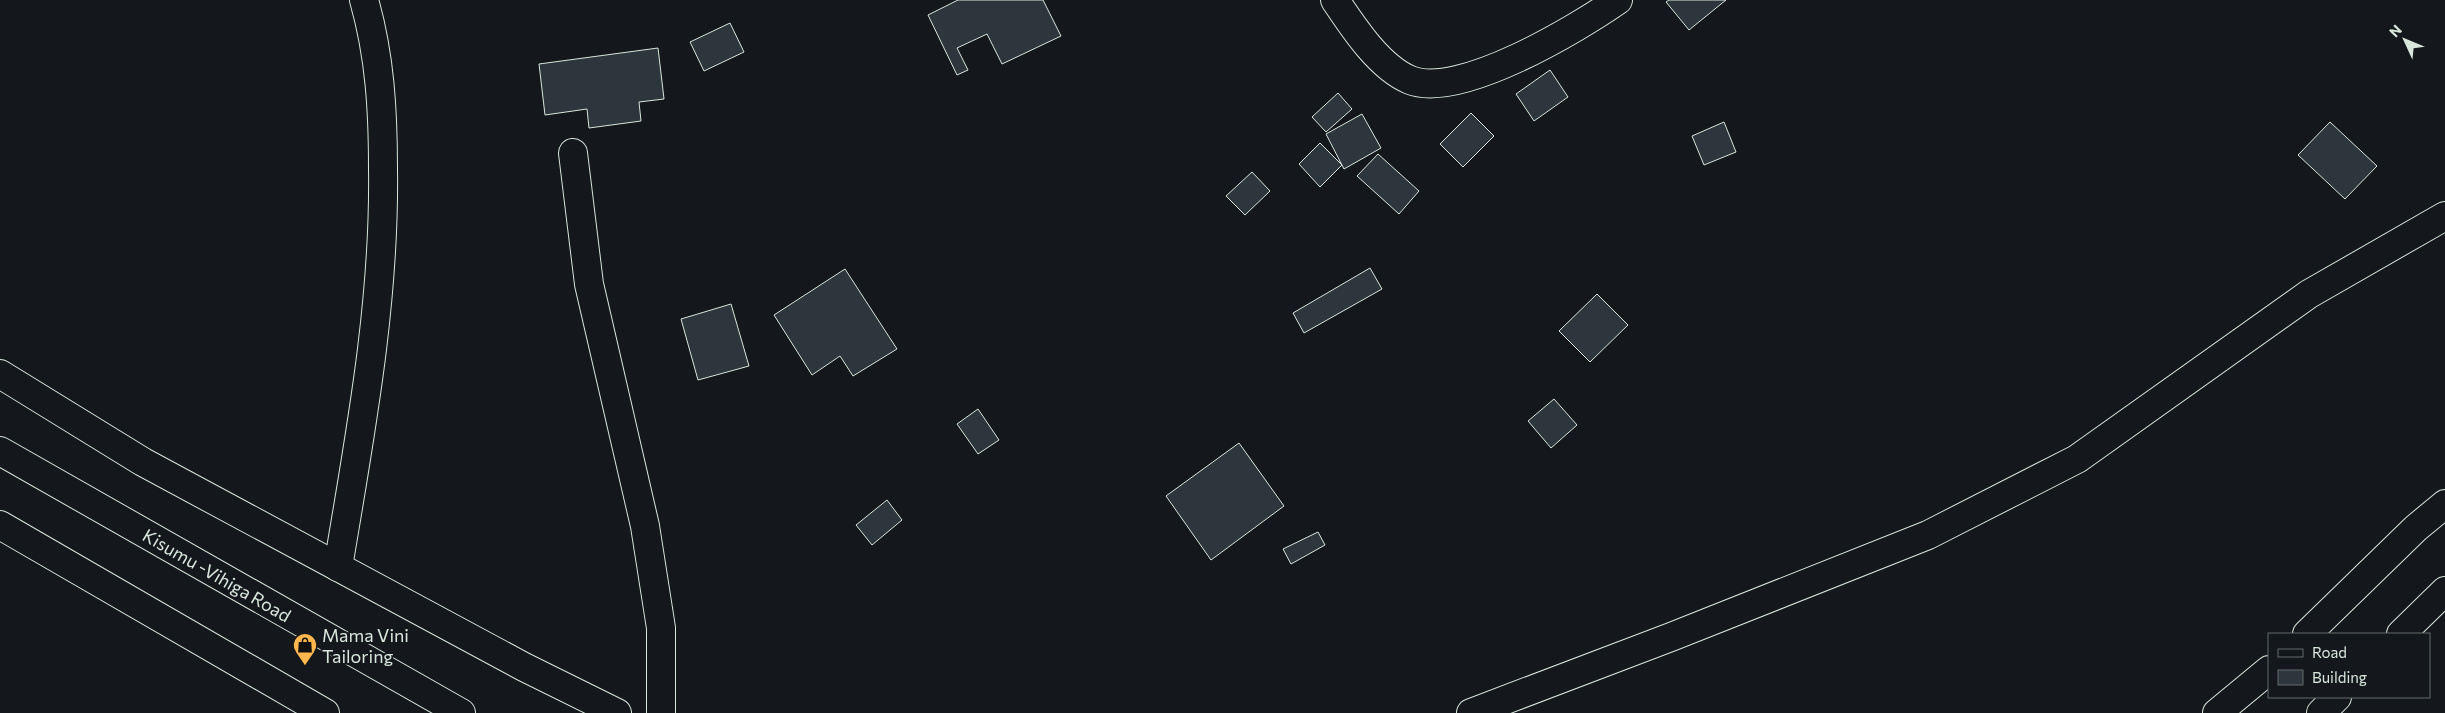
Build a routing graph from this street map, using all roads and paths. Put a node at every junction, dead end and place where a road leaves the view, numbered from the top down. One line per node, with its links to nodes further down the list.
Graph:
1 (364, 0): 10 (main road)
2 (1335, 0): 3 (main road)
3 (1618, 0)
4 (573, 153): 19 (main road)
5 (2445, 216): 20 (main road)
6 (0, 374): 10 (main road)
7 (0, 451): 17 (main road, Kisumu -Vihiga Road)
8 (2445, 504): 12 (main road)
9 (0, 525): 16 (main road)
10 (338, 567): 18 (main road)
11 (2445, 591): 13 (main road)
12 (2308, 633)
13 (2402, 633)
14 (2268, 671): 21 (main road)
15 (2337, 698): 22 (main road)
16 (325, 713)
17 (461, 713)
18 (617, 713)
19 (661, 713)
20 (1471, 713)
21 (2217, 713)
22 (2321, 713)

